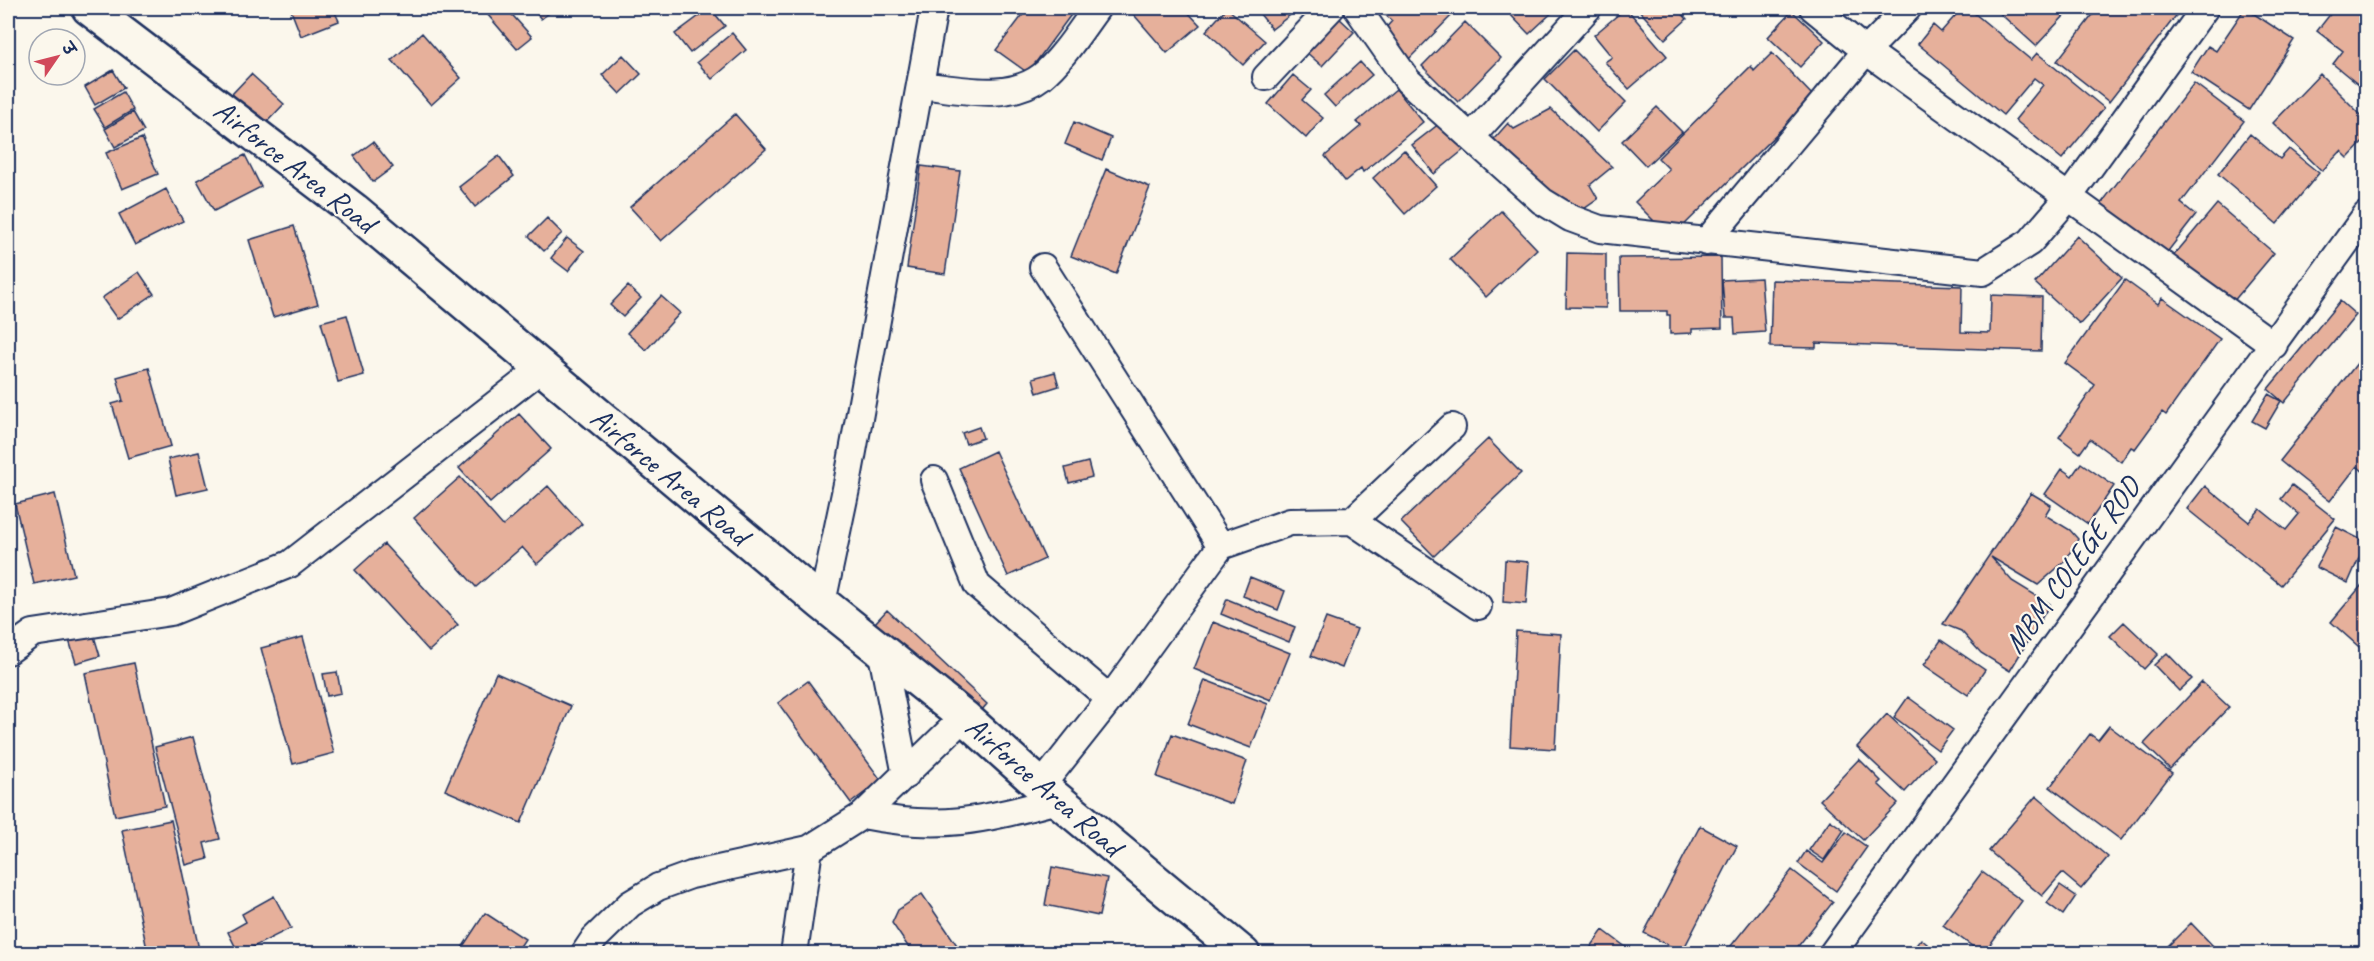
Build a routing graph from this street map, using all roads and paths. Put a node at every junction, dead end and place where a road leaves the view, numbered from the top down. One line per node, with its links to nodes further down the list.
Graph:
1 (89, 8): 19 (street, Airforce Area Road)
2 (934, 8): 12 (street)
3 (1097, 8): 12 (street)
4 (1331, 8): 11 (street)
5 (1357, 8): 13 (street)
6 (1588, 8): 13 (street)
7 (1813, 8): 10 (street)
8 (1908, 8): 10 (street)
9 (2205, 8): 14 (street)
10 (1866, 51): 14 (street); 16 (street)
11 (1266, 77)
12 (920, 85): 24 (street)
13 (1472, 136): 16 (street)
14 (2068, 198): 16 (street); 18 (street)
15 (2367, 215): 18 (street, MBM COLEGE ROD)
16 (1706, 242)
17 (1043, 267): 23 (street)
18 (2274, 345): 37 (street, MBM COLEGE ROD)
19 (542, 369): 24 (street, Airforce Area Road); 27 (street)
20 (1452, 427): 22 (street)
21 (934, 480): 28 (street)
22 (1352, 521): 23 (street); 25 (street)
23 (1221, 546): 28 (street)
24 (822, 603): 26 (street, Airforce Area Road)
25 (1478, 606)
26 (881, 649): 29 (street, Airforce Area Road); 30 (street)
27 (8, 651)
28 (1110, 699): 31 (street)
29 (964, 717): 30 (street); 31 (street, Airforce Area Road)
30 (906, 775): 32 (street)
31 (1049, 793): 32 (street); 36 (street, Airforce Area Road)
32 (863, 815): 33 (street)
33 (809, 849): 34 (street); 35 (street)
34 (584, 954)
35 (794, 954)
36 (1243, 954)
37 (1832, 954)

